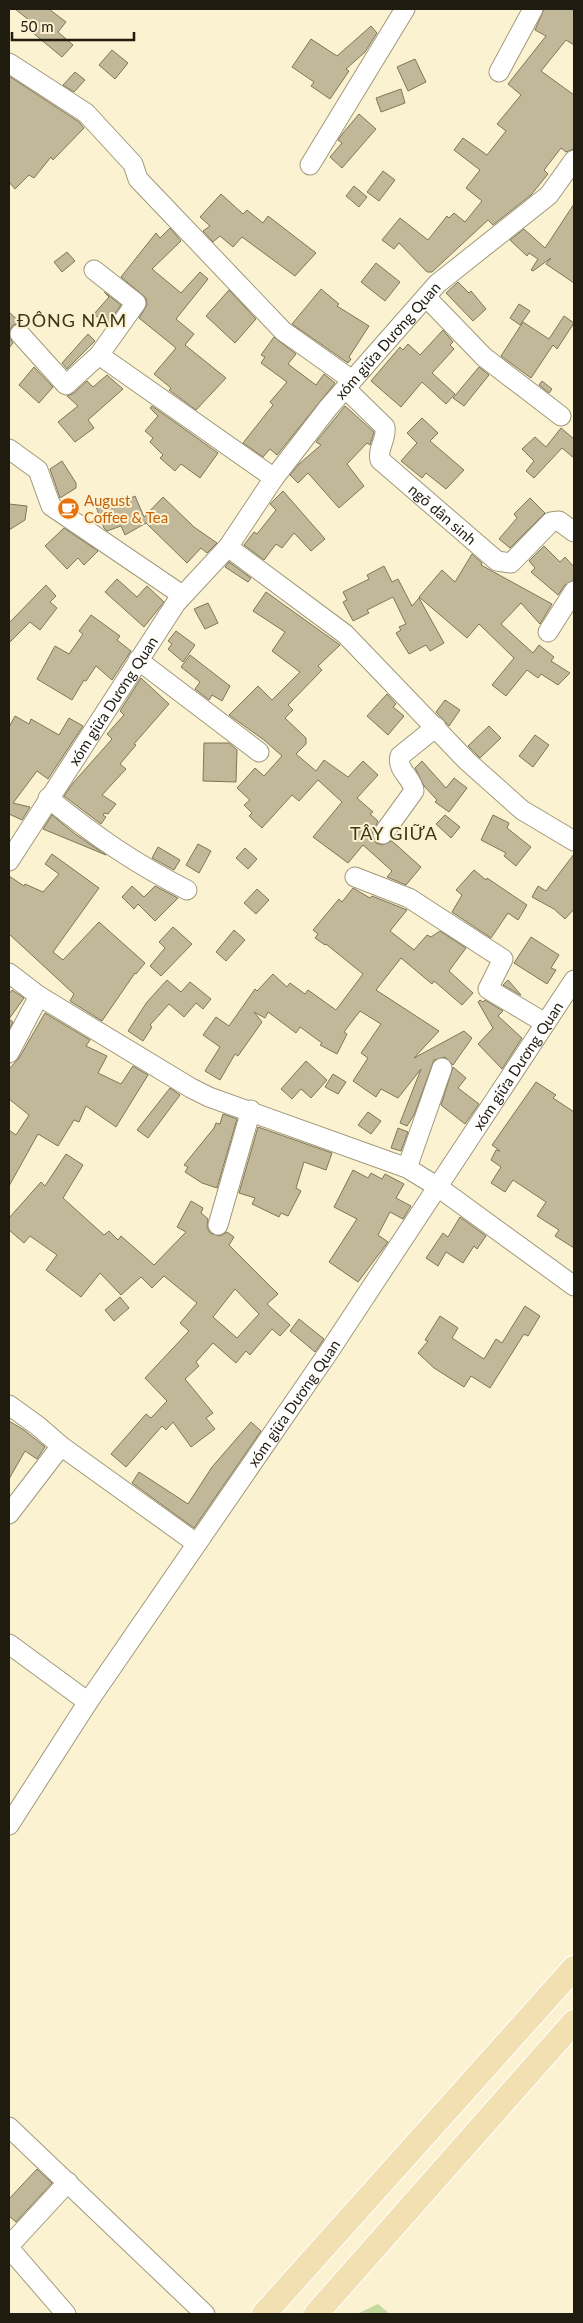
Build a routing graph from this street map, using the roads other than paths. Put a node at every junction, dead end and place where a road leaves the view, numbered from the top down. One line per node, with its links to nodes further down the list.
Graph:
1 (405, 9): 6 (street)
2 (533, 9): 4 (street)
3 (9, 62): 11 (street)
4 (499, 72)
5 (574, 160): 8 (street, xóm giữa Dương Quan)
6 (310, 165)
7 (94, 270): 10 (street)
8 (426, 298): 11 (street, xóm giữa Dương Quan); 12 (street)
9 (20, 334): 10 (street)
10 (99, 356): 14 (street)
11 (349, 384): 14 (street, xóm giữa Dương Quan); 15 (street, ngõ dân sinh)
12 (561, 416)
13 (9, 449): 18 (street)
14 (274, 478): 16 (street, xóm giữa Dương Quan)
15 (574, 532)
16 (228, 547): 18 (street, xóm giữa Dương Quan); 21 (street)
17 (574, 591): 19 (street)
18 (182, 595): 20 (street, xóm giữa Dương Quan)
19 (548, 632)
20 (138, 660): 22 (street); 23 (street, xóm giữa Dương Quan)
21 (436, 727): 24 (street); 25 (street)
22 (259, 752)
23 (48, 798): 26 (street, xóm giữa Dương Quan); 28 (street)
24 (383, 834)
25 (574, 841)
26 (9, 861)
27 (355, 877): 32 (street)
28 (187, 890)
29 (9, 973): 31 (street)
30 (574, 980): 32 (street, xóm giữa Dương Quan)
31 (39, 996): 33 (street); 35 (street)
32 (545, 1023): 37 (street, xóm giữa Dương Quan)
33 (9, 1053)
34 (442, 1068): 36 (street)
35 (251, 1110): 36 (street); 38 (street)
36 (407, 1168): 37 (street)
37 (438, 1187): 39 (street); 43 (street, xóm giữa Dương Quan)
38 (218, 1225)
39 (574, 1286)
40 (9, 1405): 41 (street)
41 (61, 1446): 42 (street); 43 (street)
42 (9, 1514)
43 (196, 1543): 45 (street, xóm giữa Dương Quan)
44 (9, 1644): 45 (street)
45 (88, 1702): 46 (street, xóm giữa Dương Quan)
46 (9, 1825)
47 (574, 1968): 54 (main road)
48 (574, 2022): 55 (main road)
49 (9, 2127): 50 (street)
50 (68, 2182): 51 (street); 53 (street)
51 (9, 2247): 52 (street)
52 (66, 2314)
53 (205, 2314)
54 (264, 2314)
55 (316, 2314)

